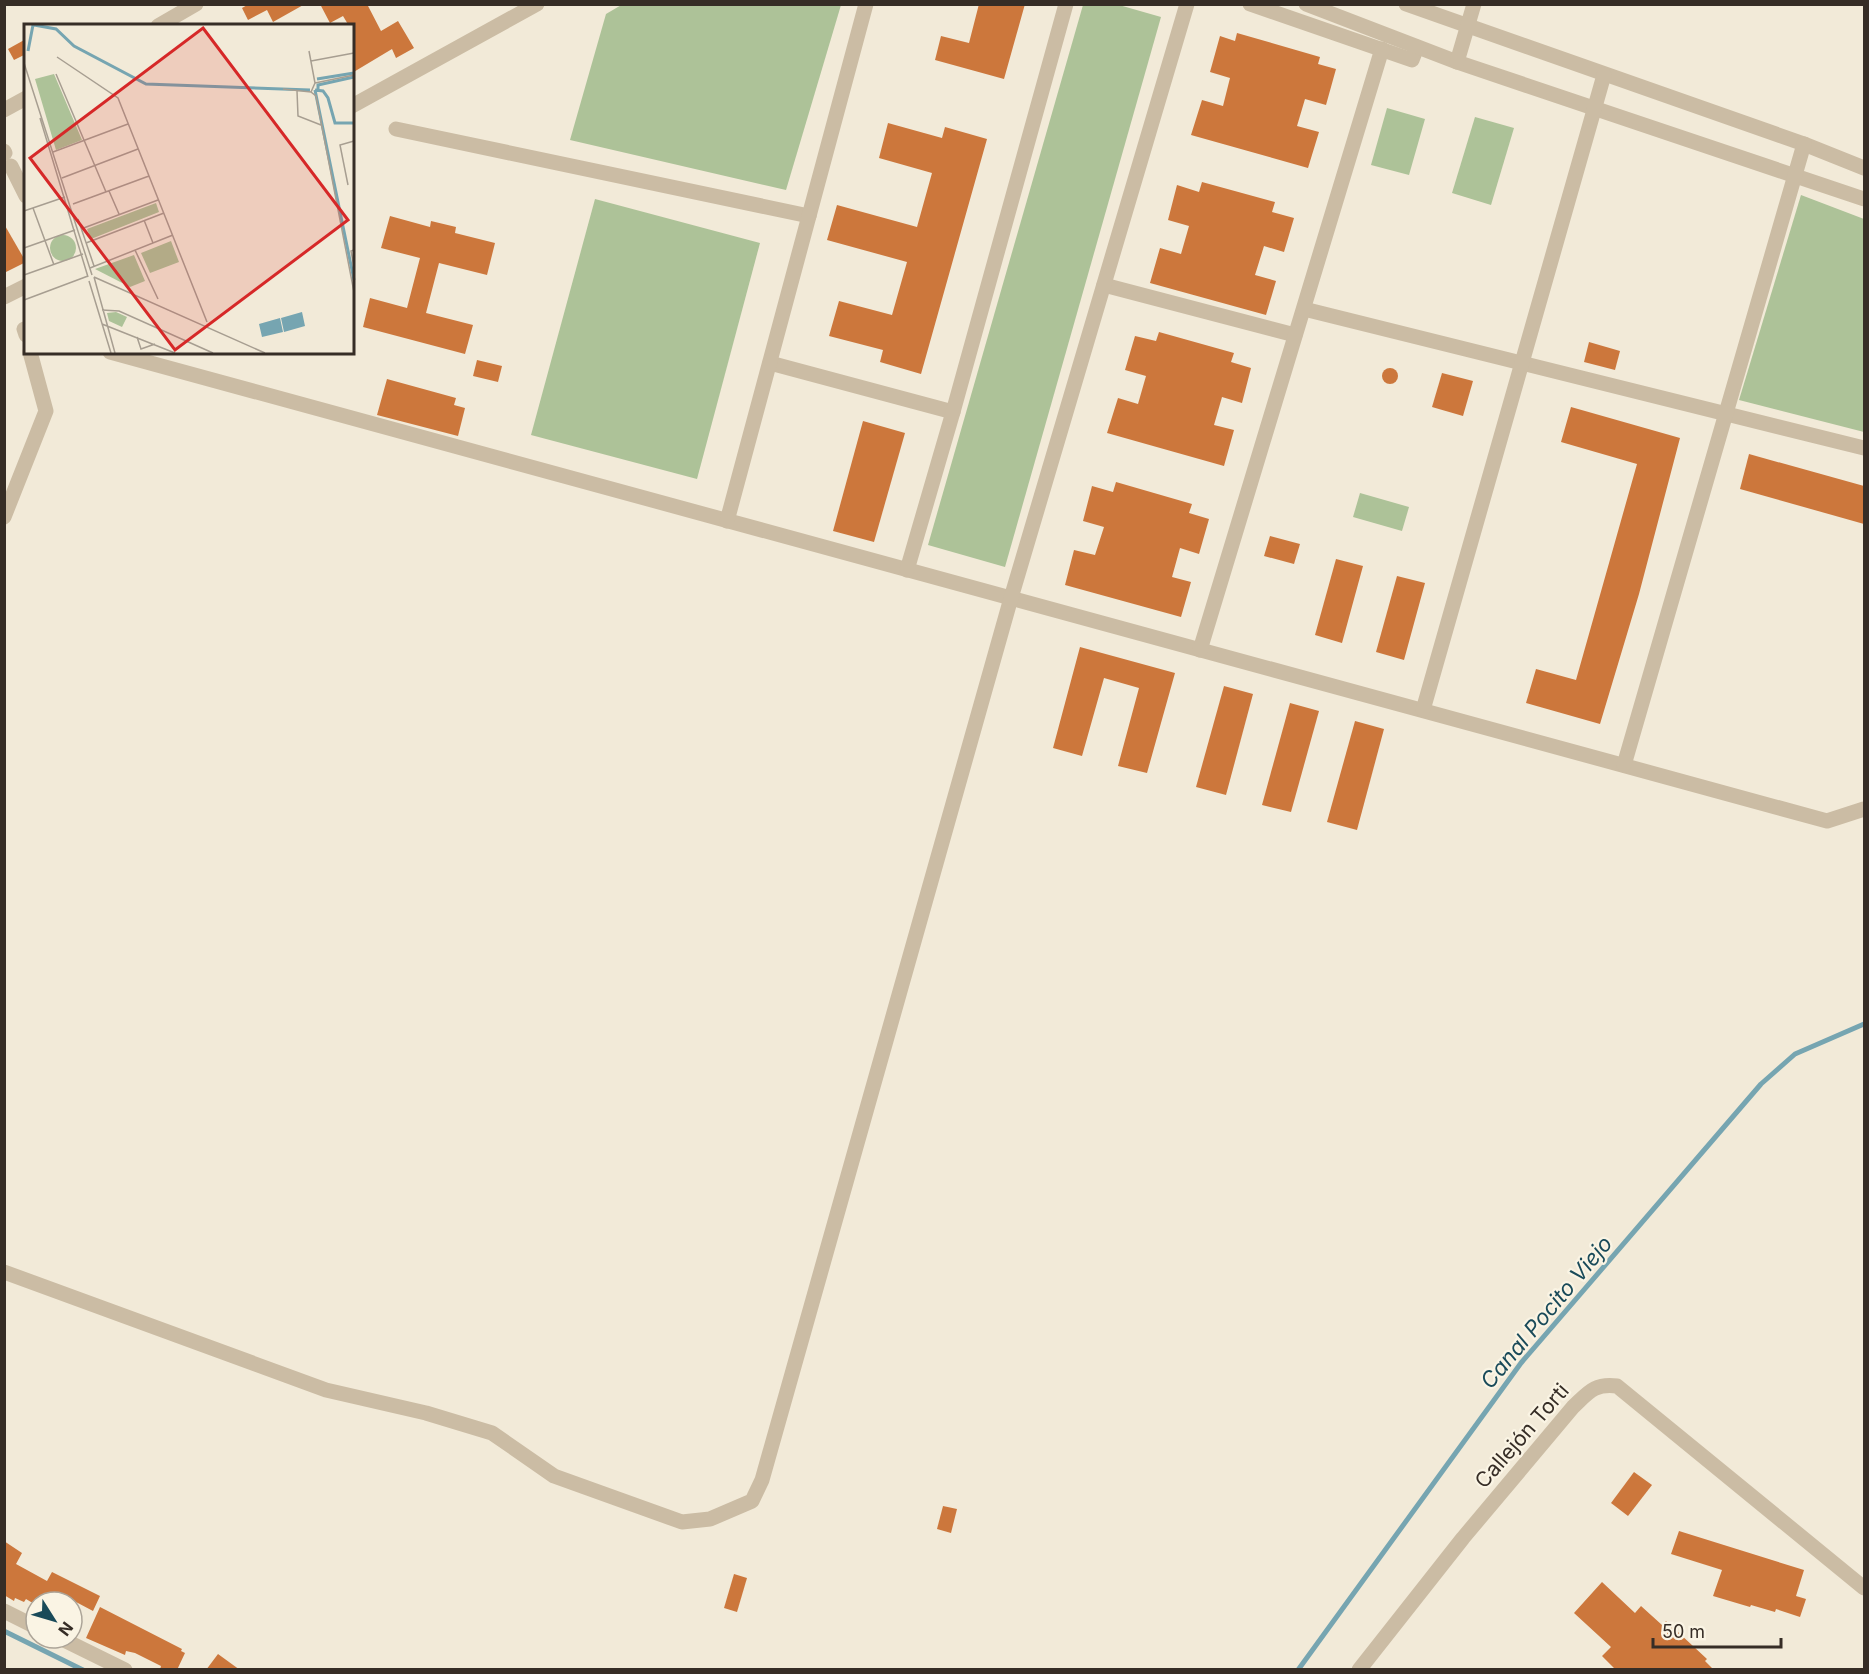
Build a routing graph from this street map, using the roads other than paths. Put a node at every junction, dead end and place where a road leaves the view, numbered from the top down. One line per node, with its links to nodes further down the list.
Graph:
1 (196, 4): 10 (street)
2 (537, 4): 17 (street)
3 (867, 4): 27 (street)
4 (1066, 4): 37 (street)
5 (1187, 4): 28 (street)
6 (1250, 4): 13 (street)
7 (1306, 4): 12 (street)
8 (1406, 4): 11 (street)
9 (1474, 4): 11 (street)
10 (161, 24)
11 (1467, 26): 14 (street); 15 (street)
12 (1417, 46): 13 (street); 14 (street)
13 (1382, 49): 31 (street)
14 (1457, 62): 18 (street)
15 (1604, 75): 18 (street); 21 (street)
16 (24, 99): 19 (street)
17 (354, 105)
18 (1595, 108): 24 (street); 36 (street)
19 (4, 110)
20 (396, 129): 27 (street)
21 (1804, 144): 23 (street); 24 (street)
22 (7, 157): 25 (street)
23 (1864, 168)
24 (1794, 176): 26 (street); 38 (street)
25 (24, 192)
26 (1864, 200)
27 (809, 216): 35 (street)
28 (1104, 285): 32 (street); 43 (street)
29 (24, 286): 30 (street)
30 (4, 297)
31 (1304, 309): 32 (street); 36 (street)
32 (1295, 335): 44 (street)
33 (31, 354): 40 (street)
34 (117, 354): 41 (street)
35 (770, 363): 37 (street); 41 (street)
36 (1522, 363): 38 (street); 45 (street)
37 (953, 412): 42 (street)
38 (1726, 413): 39 (street); 46 (street)
39 (1864, 448)
40 (4, 517)
41 (727, 521): 42 (street)
42 (907, 570): 43 (street)
43 (1011, 598): 44 (street); 48 (street)
44 (1200, 650): 45 (street)
45 (1423, 710): 46 (street)
46 (1624, 765): 47 (street)
47 (1864, 809)
48 (4, 1272)
49 (1864, 1588): 54 (street, Callejón Torti)
50 (4, 1611): 51 (street)
51 (24, 1621)
52 (84, 1650): 53 (street)
53 (125, 1670)
54 (1359, 1670)

